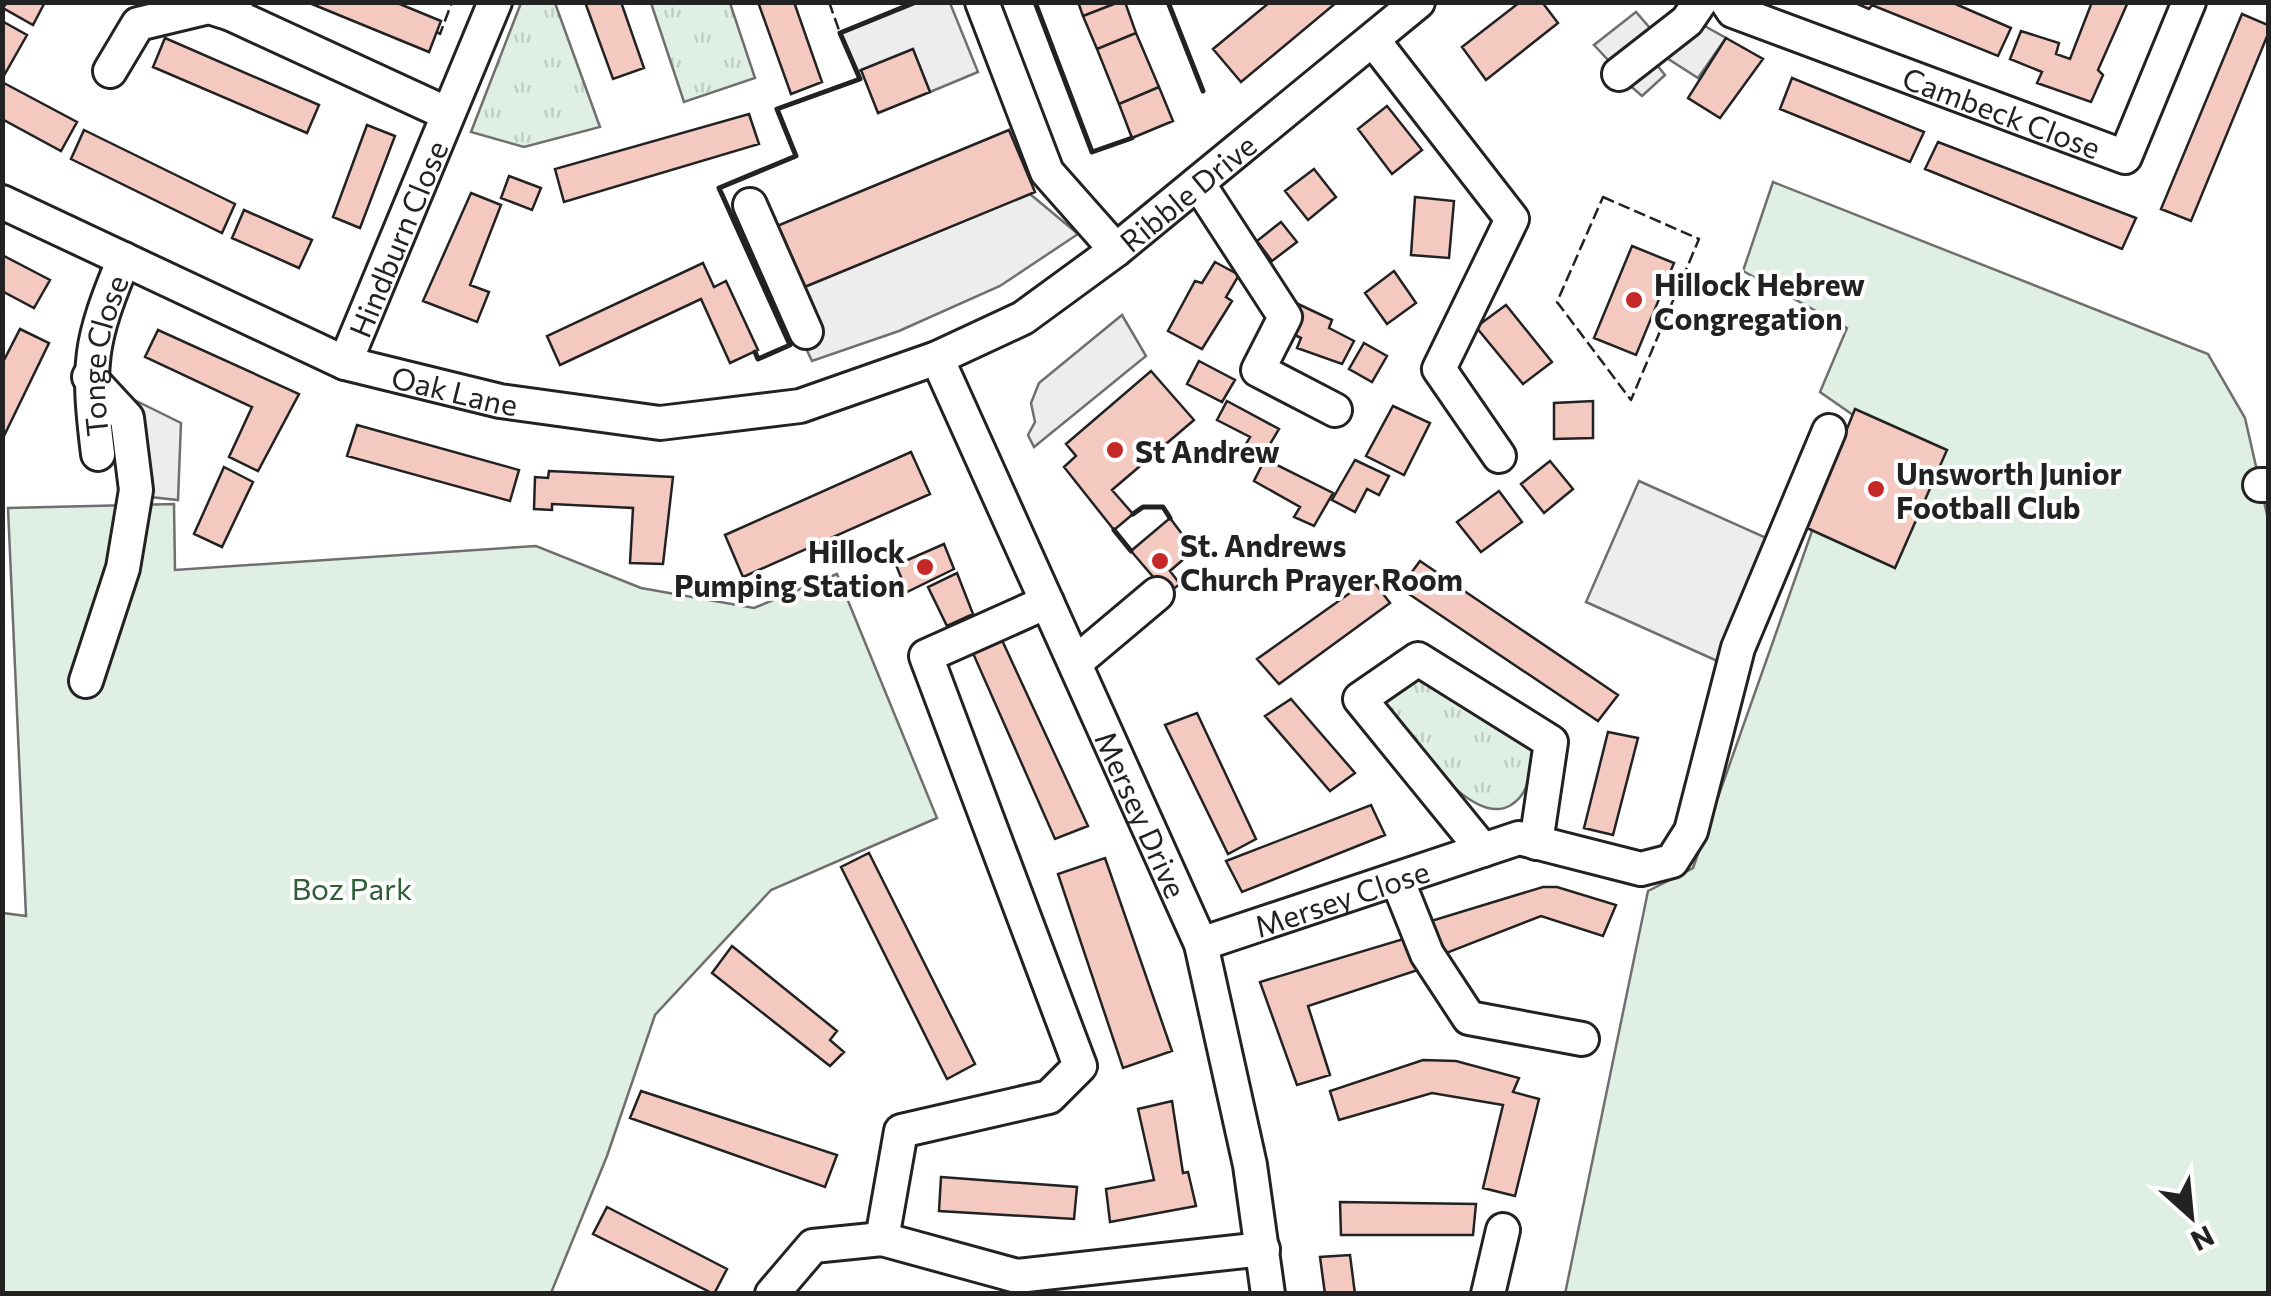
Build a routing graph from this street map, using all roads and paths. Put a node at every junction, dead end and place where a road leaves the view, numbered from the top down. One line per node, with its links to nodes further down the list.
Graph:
1 (496, 2): 11 (street, Hindburn Close)
2 (982, 2): 15 (street)
3 (1418, 2): 8 (street, Ribble Drive)
4 (1700, 2): 10 (street)
5 (1727, 2): 6 (street, Cambeck Close)
6 (2189, 2)
7 (233, 8): 9 (street); 11 (street, Hindburn Close)
8 (1373, 40): 12 (street, Ribble Drive); 24 (street)
9 (110, 70)
10 (1619, 74)
11 (448, 114): 19 (street, Hindburn Close)
12 (1198, 183): 15 (street, Ribble Drive); 21 (street)
13 (2, 202): 16 (street, Oak Lane)
14 (750, 205): 17 (street)
15 (1116, 250): 18 (street, Ribble Drive)
16 (124, 259): 19 (street, Oak Lane); 20 (street, Tonge Close)
17 (806, 332)
18 (937, 358): 19 (street, Oak Lane); 26 (street, Mersey Drive)
19 (345, 363)
20 (89, 377): 23 (street, Tonge Close); 28 (street)
21 (1335, 410)
22 (1829, 431): 29 (street, Mersey Close)
23 (98, 454)
24 (1499, 456)
25 (1158, 594): 27 (street)
26 (1047, 602): 27 (street, Mersey Drive); 35 (street)
27 (1074, 663): 32 (street, Mersey Drive)
28 (86, 681)
29 (1536, 842): 30 (street, Mersey Close); 30 (street)
30 (1483, 850): 31 (street, Mersey Close)
31 (1398, 879): 32 (street, Mersey Close); 33 (street)
32 (1201, 944): 36 (street, Mersey Drive)
33 (1582, 1039)
34 (1503, 1230): 40 (street)
35 (882, 1239): 37 (street); 38 (street)
36 (1263, 1249): 37 (street); 39 (street, Mersey Drive)
37 (1017, 1285)
38 (772, 1294)
39 (1268, 1294)
40 (1488, 1294)

